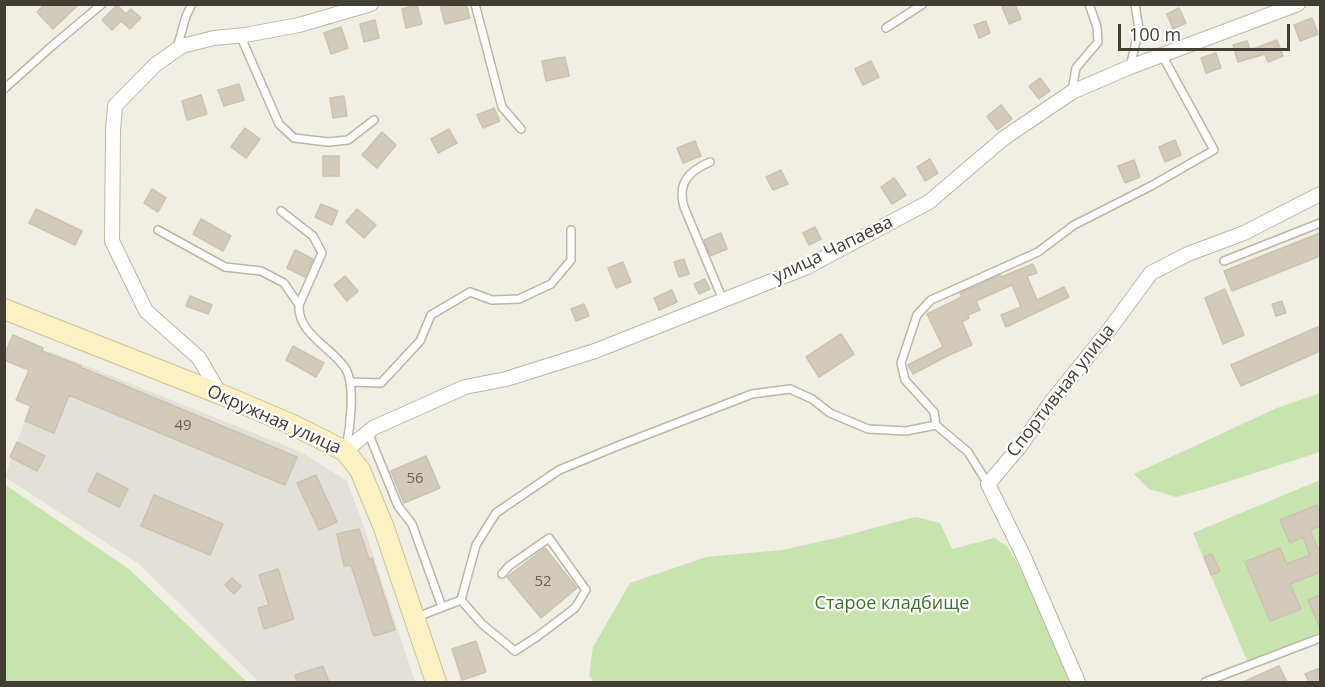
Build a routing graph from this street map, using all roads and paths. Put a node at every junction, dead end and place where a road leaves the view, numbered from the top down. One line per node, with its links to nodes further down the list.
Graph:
1 (102, 4): 14 (lane)
2 (192, 4): 11 (lane)
3 (371, 4): 10 (street)
4 (476, 4): 17 (lane)
5 (923, 4): 9 (lane)
6 (1089, 4): 15 (lane)
7 (1135, 4): 13 (lane)
8 (1298, 4): 12 (street, улица Чапаева)
9 (886, 28)
10 (240, 35): 11 (street); 16 (lane)
11 (176, 50): 29 (street)
12 (1162, 55): 13 (street, улица Чапаева); 30 (lane)
13 (1130, 67): 15 (street, улица Чапаева)
14 (4, 89)
15 (1072, 92): 25 (street, улица Чапаева)
16 (374, 120)
17 (521, 129)
18 (710, 162): 25 (lane)
19 (1320, 194): 33 (street, Спортивная улица)
20 (281, 211): 26 (lane)
21 (1320, 223): 24 (lane)
22 (158, 230): 26 (lane)
23 (571, 230): 28 (lane)
24 (1224, 261)
25 (723, 300): 31 (street, улица Чапаева)
26 (299, 305): 28 (lane)
27 (4, 309): 29 (main road, Окружная улица)
28 (350, 382): 32 (lane)
29 (220, 394): 32 (main road, Окружная улица)
30 (936, 425): 33 (lane); 35 (lane)
31 (368, 432): 32 (street, улица Чапаева); 36 (lane)
32 (345, 451): 37 (main road, Окружная улица)
33 (988, 484): 40 (street)
34 (502, 574): 35 (lane)
35 (461, 600): 36 (lane)
36 (442, 607): 37 (lane)
37 (415, 618): 39 (main road, Окружная улица)
38 (1320, 638): 41 (lane)
39 (436, 682)
40 (1078, 682)
41 (1205, 682)

